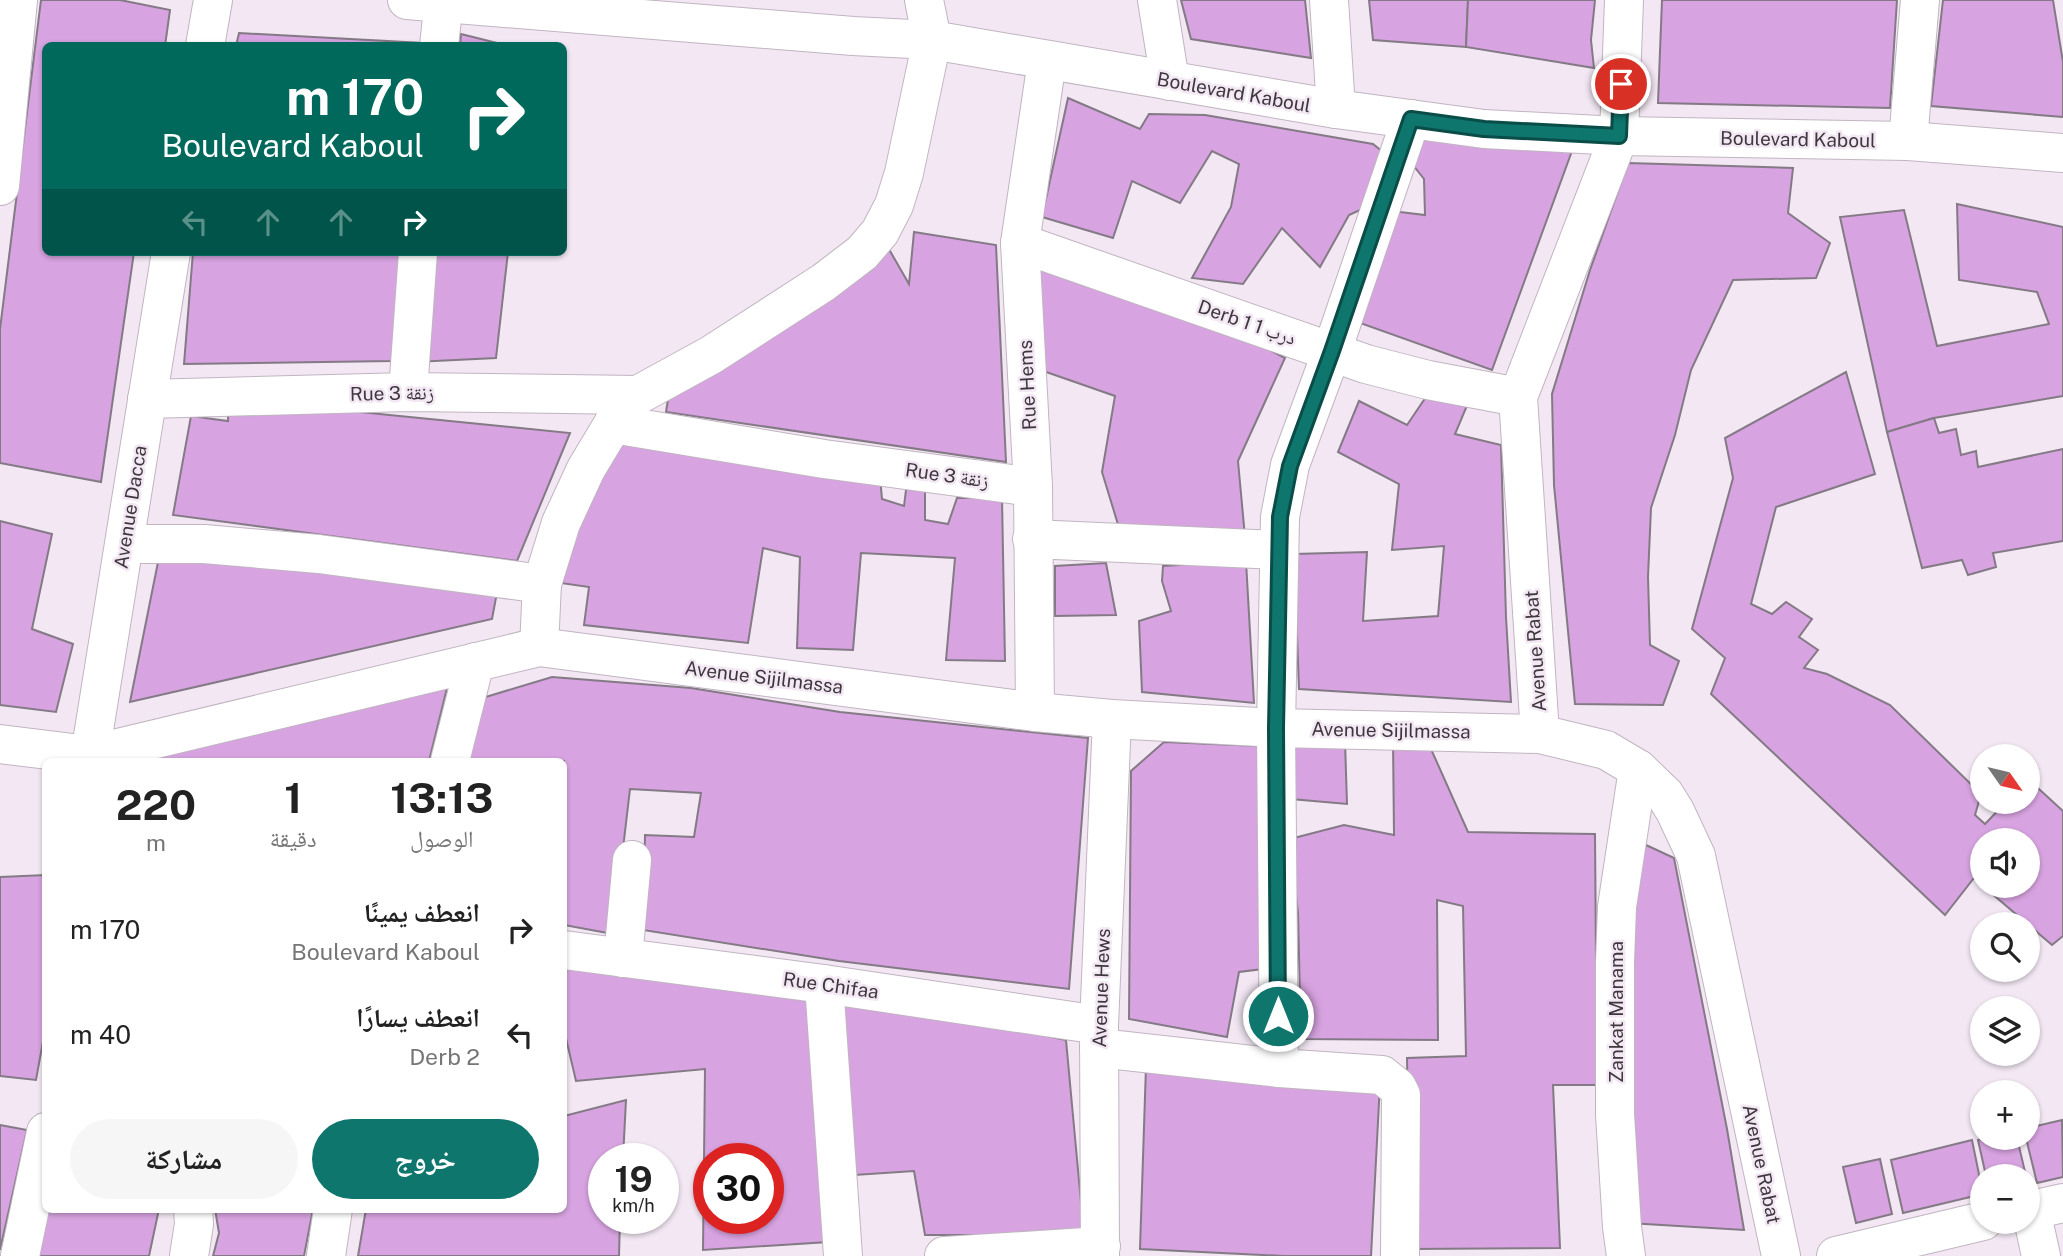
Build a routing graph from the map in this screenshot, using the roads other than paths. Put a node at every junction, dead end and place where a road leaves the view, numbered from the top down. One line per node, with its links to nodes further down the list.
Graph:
1 (212, 0): 10 (street)
2 (924, 0): 9 (street)
3 (1157, 0): 13 (street)
4 (1329, 0): 14 (street)
5 (1625, 0): 16 (street, Avenue Rabat)
6 (1920, 0): 17 (street)
7 (432, 1): 9 (street, Boulevard Kaboul); 11 (street)
8 (15, 18): 19 (street)
9 (932, 40): 12 (street, Boulevard Kaboul); 25 (street)
10 (206, 42)
11 (438, 42)
12 (1047, 61): 13 (street, Boulevard Kaboul); 20 (street, Rue Hems)
13 (1170, 81): 14 (street, Boulevard Kaboul)
14 (1335, 109): 15 (street, Boulevard Kaboul)
15 (1411, 119): 16 (street, Boulevard Kaboul); 23 (street)
16 (1619, 136): 17 (street, Boulevard Kaboul); 26 (street, Avenue Rabat)
17 (1908, 141): 18 (street, Boulevard Kaboul)
18 (2063, 153)
19 (0, 187)
20 (1020, 243): 23 (street, Derb 1 درب 1); 29 (street, Rue Hems)
21 (170, 256): 27 (street, Avenue Dacca)
22 (418, 256): 24 (street)
23 (1332, 351): 26 (street, Derb 1 درب 1); 32 (street)
24 (408, 393): 25 (street, Rue 3 زنقة); 27 (street, Rue 3 زنقة)
25 (638, 395): 28 (street)
26 (1518, 397): 39 (street, Avenue Rabat)
27 (147, 399): 31 (street, Avenue Dacca)
28 (613, 424): 29 (street, Rue 3 زنقة); 33 (street)
29 (1032, 487): 30 (street, Rue Hems)
30 (1032, 539): 32 (street); 36 (street, Rue Hems)
31 (125, 544): 33 (street); 41 (street, Avenue Dacca)
32 (1278, 550): 38 (street)
33 (542, 584): 34 (street)
34 (539, 647): 35 (street, Avenue Sijilmassa); 36 (street, Avenue Sijilmassa)
35 (475, 662): 41 (street, Avenue Sijilmassa); 42 (street)
36 (1035, 712): 37 (street, Avenue Sijilmassa)
37 (1112, 719): 38 (street, Avenue Sijilmassa); 48 (street, Avenue Hews)
38 (1276, 728): 39 (street, Avenue Sijilmassa); 49 (street)
39 (1540, 734): 43 (street, Avenue Rabat)
40 (0, 744): 41 (street, Avenue Sijilmassa)
41 (89, 758)
42 (451, 758)
43 (1638, 769): 62 (street, Zankat Manama); 63 (street, Avenue Rabat)
44 (632, 860): 46 (street)
45 (567, 950): 46 (street, Rue Chifaa)
46 (623, 958): 47 (street, Rue Chifaa)
47 (824, 984): 48 (street, Rue Chifaa); 59 (street)
48 (1099, 1036): 49 (street, Rue Chifaa); 55 (street, Avenue Hews)
49 (1279, 1068): 61 (street, Rue Chifaa)
50 (42, 1151): 56 (street)
51 (2041, 1208): 65 (street)
52 (193, 1213): 57 (street)
53 (333, 1213): 58 (street)
54 (1970, 1225): 64 (street)
55 (1100, 1251): 60 (street)
56 (20, 1256)
57 (190, 1256)
58 (326, 1256)
59 (843, 1256)
60 (944, 1256)
61 (1399, 1256)
62 (1626, 1256)
63 (1781, 1256)
64 (1836, 1256)
65 (2041, 1256)

